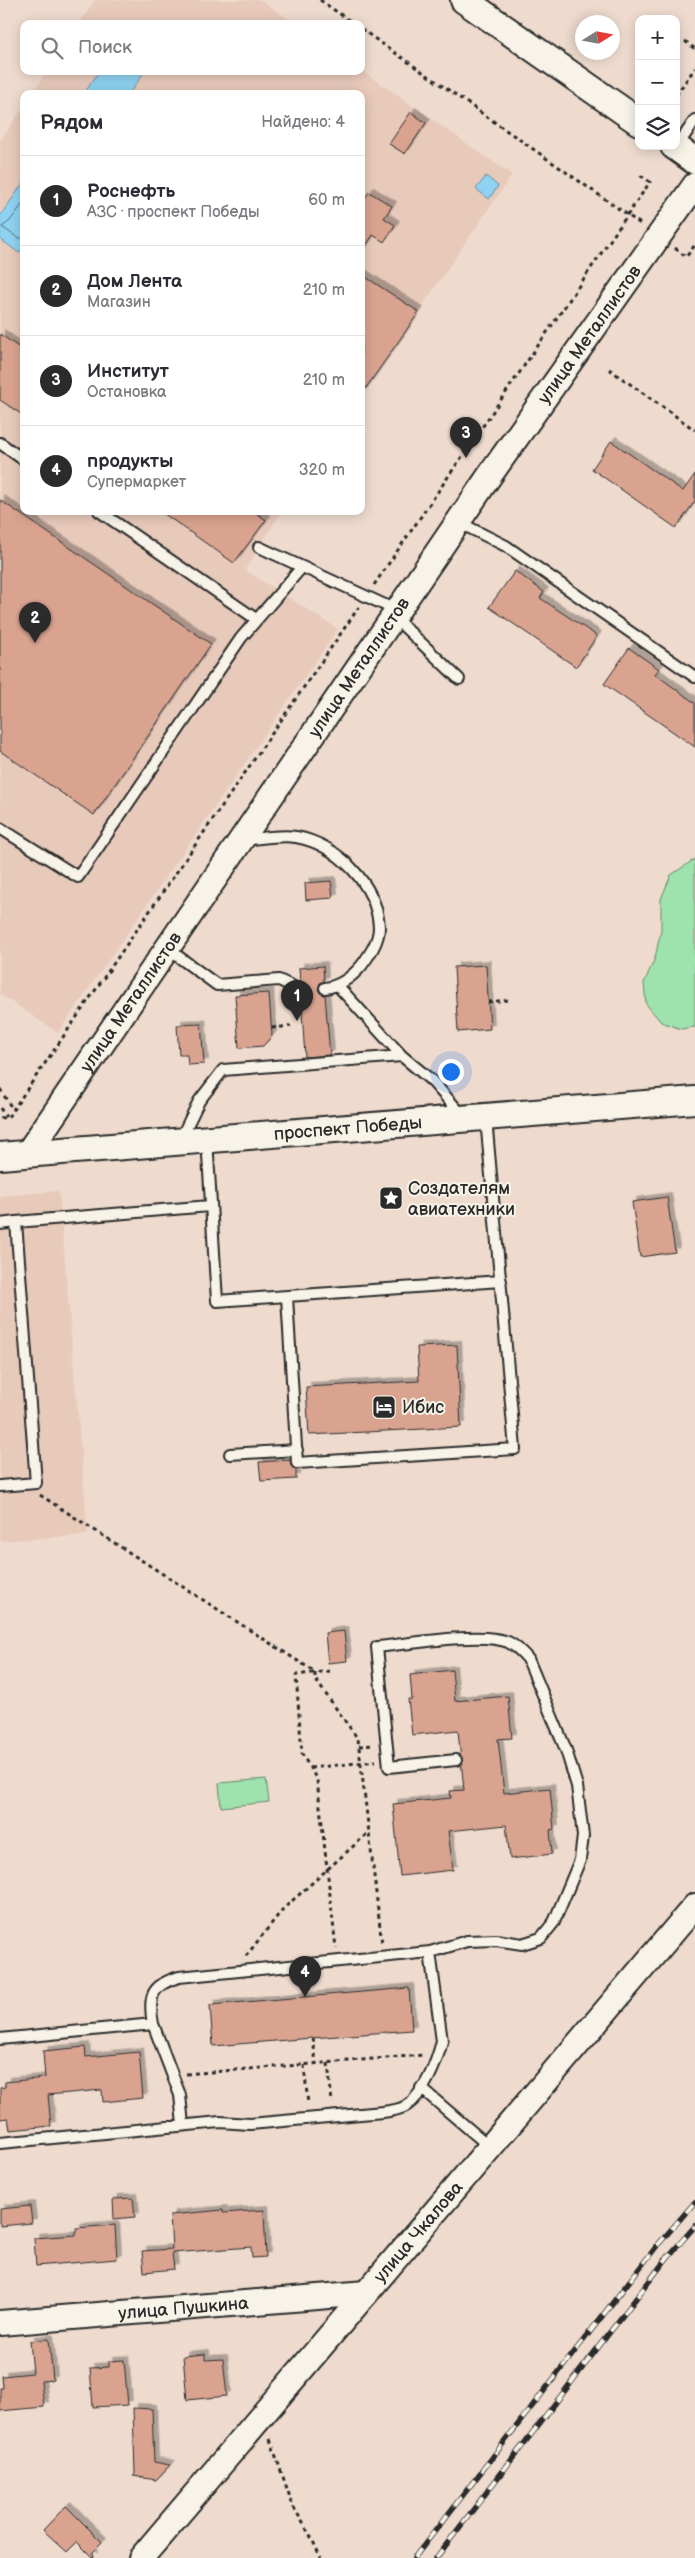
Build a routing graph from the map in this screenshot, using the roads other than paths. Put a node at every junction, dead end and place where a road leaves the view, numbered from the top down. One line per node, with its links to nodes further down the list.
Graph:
1 (464, 0): 2 (main road)
2 (635, 119)
3 (695, 120): 4 (lane)
4 (682, 152)
5 (695, 185): 9 (street, улица Металлистов)
6 (0, 443): 7 (lane)
7 (20, 457)
8 (105, 515): 13 (lane)
9 (458, 522): 12 (street, улица Металлистов); 14 (lane)
10 (259, 547): 11 (lane)
11 (302, 567): 12 (lane); 13 (lane)
12 (396, 614): 15 (lane); 17 (street, улица Металлистов)
13 (256, 619): 16 (lane)
14 (695, 677)
15 (459, 678)
16 (0, 828)
17 (242, 840): 18 (street, улица Металлистов); 19 (lane)
18 (168, 949): 21 (lane); 27 (street, улица Металлистов)
19 (338, 986): 20 (lane); 22 (lane)
20 (325, 988)
21 (300, 990)
22 (402, 1056): 24 (lane); 26 (lane)
23 (695, 1100): 24 (main road, проспект Победы)
24 (475, 1117): 25 (main road, проспект Победы); 32 (lane)
25 (207, 1138): 26 (main road, проспект Победы); 29 (lane)
26 (180, 1140): 27 (main road, проспект Победы)
27 (27, 1154): 28 (main road, проспект Победы)
28 (0, 1156)
29 (210, 1206): 30 (lane); 33 (lane)
30 (16, 1222): 31 (lane); 36 (lane)
31 (0, 1224)
32 (501, 1281): 33 (lane); 34 (lane)
33 (287, 1296): 34 (lane)
34 (297, 1450): 35 (lane)
35 (230, 1454)
36 (0, 1486)
37 (456, 1760): 39 (lane)
38 (695, 1906): 45 (street, улица Чкалова)
39 (430, 1952): 40 (lane); 42 (lane)
40 (153, 2024): 41 (lane); 43 (lane)
41 (0, 2039)
42 (422, 2088): 43 (lane); 45 (lane)
43 (183, 2125): 44 (lane)
44 (0, 2144)
45 (490, 2147): 46 (street, улица Чкалова)
46 (366, 2293): 47 (street, улица Пушкина); 48 (street, улица Чкалова)
47 (0, 2324)
48 (141, 2558)

